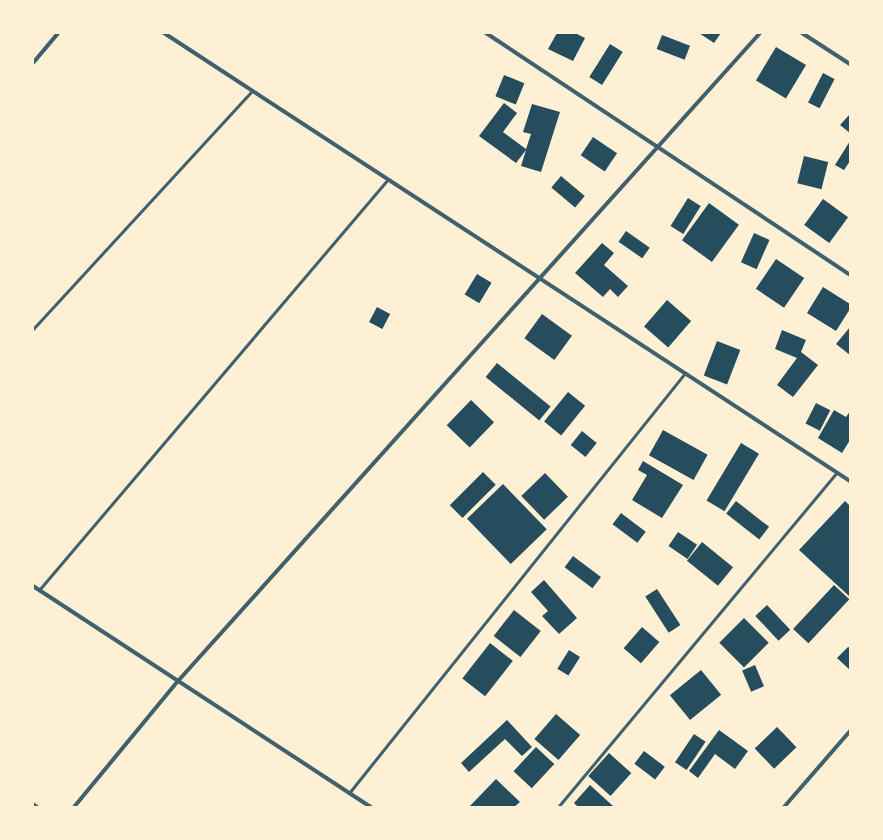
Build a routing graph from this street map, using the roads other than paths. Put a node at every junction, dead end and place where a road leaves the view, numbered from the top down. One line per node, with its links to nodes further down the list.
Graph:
1 (58, 33): 6 (street)
2 (164, 33): 8 (street)
3 (486, 33): 9 (street)
4 (760, 33): 9 (street)
5 (802, 33): 7 (street)
6 (33, 63)
7 (850, 64)
8 (252, 91): 10 (street); 13 (lane)
9 (658, 147): 11 (street); 12 (street)
10 (388, 180): 12 (street); 18 (lane)
11 (850, 275)
12 (539, 278): 14 (street); 19 (street)
13 (33, 329)
14 (684, 373): 15 (street); 21 (lane)
15 (837, 472): 16 (street); 26 (lane)
16 (850, 481)
17 (33, 586): 18 (street)
18 (39, 590): 19 (street)
19 (178, 681): 21 (street); 24 (street)
20 (850, 731): 27 (street)
21 (349, 793): 25 (street)
22 (33, 804): 23 (street)
23 (37, 807)
24 (74, 807)
25 (371, 807)
26 (558, 807)
27 (784, 807)

